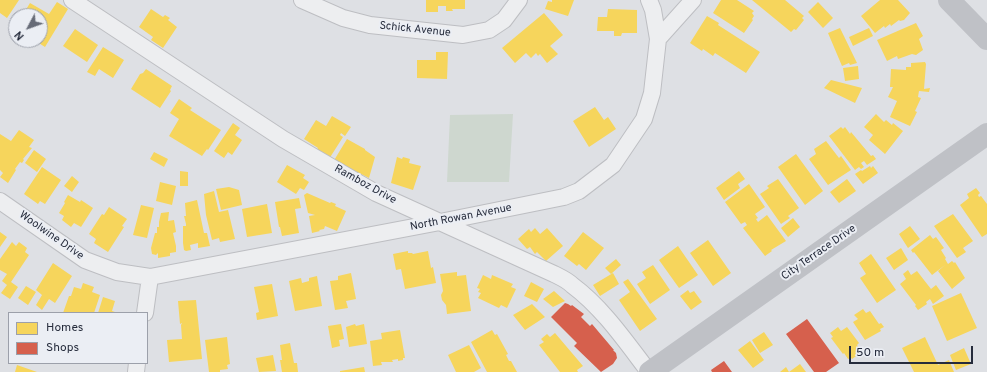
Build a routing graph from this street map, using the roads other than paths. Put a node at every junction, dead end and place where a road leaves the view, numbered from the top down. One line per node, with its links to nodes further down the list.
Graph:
1 (72, 0): 11 (street, Ramboz Drive)
2 (302, 0): 3 (street, Schick Avenue)
3 (519, 0)
4 (649, 0): 7 (street, North Rowan Avenue)
5 (693, 0): 7 (street)
6 (949, 0): 8 (street)
7 (658, 39): 11 (street, North Rowan Avenue)
8 (987, 39)
9 (987, 134): 14 (street, City Terrace Drive)
10 (0, 201): 12 (street, Woolwine Drive)
11 (440, 222): 12 (street, North Rowan Avenue); 14 (street, Ramboz Drive)
12 (150, 277): 13 (street)
13 (145, 312)
14 (650, 372)

